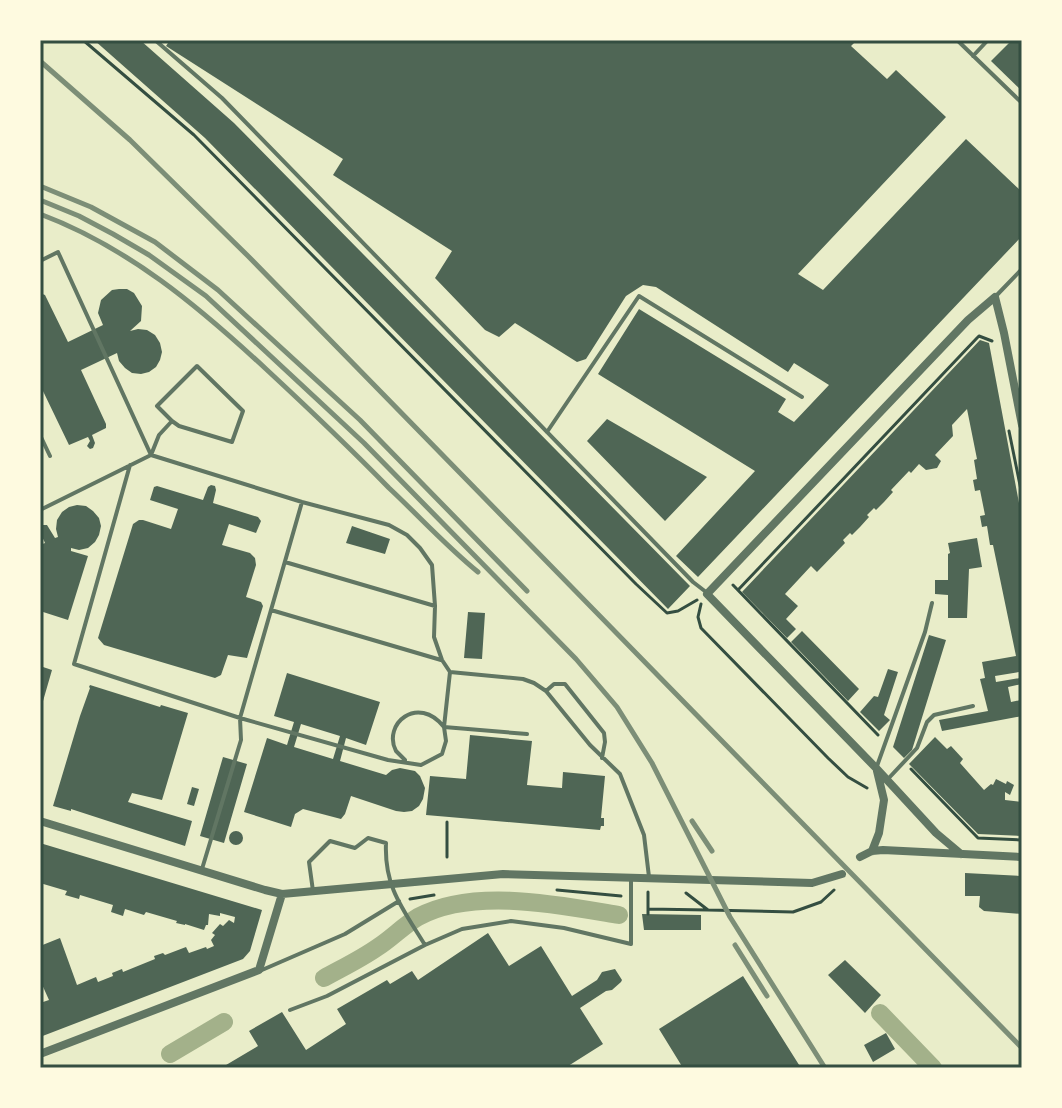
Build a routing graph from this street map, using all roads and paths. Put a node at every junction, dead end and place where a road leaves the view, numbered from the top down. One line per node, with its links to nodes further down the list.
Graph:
1 (83, 40): 24 (path)
2 (155, 40): 15 (lane)
3 (957, 40): 5 (lane)
4 (988, 40): 5 (lane)
5 (973, 56): 6 (lane)
6 (1022, 103)
7 (40, 261): 17 (lane)
8 (1022, 269): 9 (lane)
9 (995, 297): 14 (street); 24 (street)
10 (991, 340): 35 (path)
11 (802, 397): 15 (lane)
12 (1007, 418): 20 (path)
13 (172, 421): 13 (lane); 17 (lane)
14 (1022, 425)
15 (547, 432): 24 (lane)
16 (40, 435): 18 (lane)
17 (151, 455): 19 (lane); 21 (lane)
18 (50, 456)
19 (130, 465): 22 (lane); 32 (lane)
20 (1022, 495)
21 (302, 502): 23 (lane); 26 (lane)
22 (40, 510)
23 (285, 562): 26 (lane); 27 (lane)
24 (707, 594): 39 (street); 41 (path)
25 (932, 603): 35 (lane)
26 (435, 606): 28 (lane)
27 (271, 610): 28 (lane); 32 (lane)
28 (442, 660): 29 (lane)
29 (450, 672): 30 (lane); 33 (lane)
30 (546, 691): 36 (lane); 36 (lane)
31 (973, 706): 38 (lane)
32 (240, 718): 37 (lane); 50 (lane)
33 (444, 727): 34 (lane); 37 (lane); 37 (lane)
34 (527, 734)
35 (886, 743): 39 (lane)
36 (602, 758): 53 (lane)
37 (407, 762)
38 (904, 762): 40 (lane); 44 (path)
39 (876, 768): 40 (street); 41 (street)
40 (887, 780): 46 (street)
41 (882, 790): 45 (street)
42 (40, 821): 50 (street)
43 (447, 822): 47 (path)
44 (1022, 840)
45 (872, 851): 46 (street); 48 (street)
46 (961, 854): 49 (street)
47 (447, 857)
48 (860, 857)
49 (1022, 857)
50 (201, 871): 61 (street)
51 (842, 874): 54 (street)
52 (631, 877): 53 (street); 55 (street); 60 (lane)
53 (649, 877): 54 (street)
54 (668, 877): 63 (path)
55 (390, 883): 58 (street); 58 (lane); 62 (lane)
56 (837, 887): 63 (path)
57 (549, 890): 60 (path)
58 (313, 891): 61 (street)
59 (443, 892): 62 (path)
60 (631, 892): 63 (path); 64 (lane)
61 (282, 894): 65 (street)
62 (399, 901): 64 (lane); 65 (lane)
63 (708, 910)
64 (425, 945): 66 (lane)
65 (259, 970): 67 (street)
66 (290, 1010)
67 (40, 1054)

